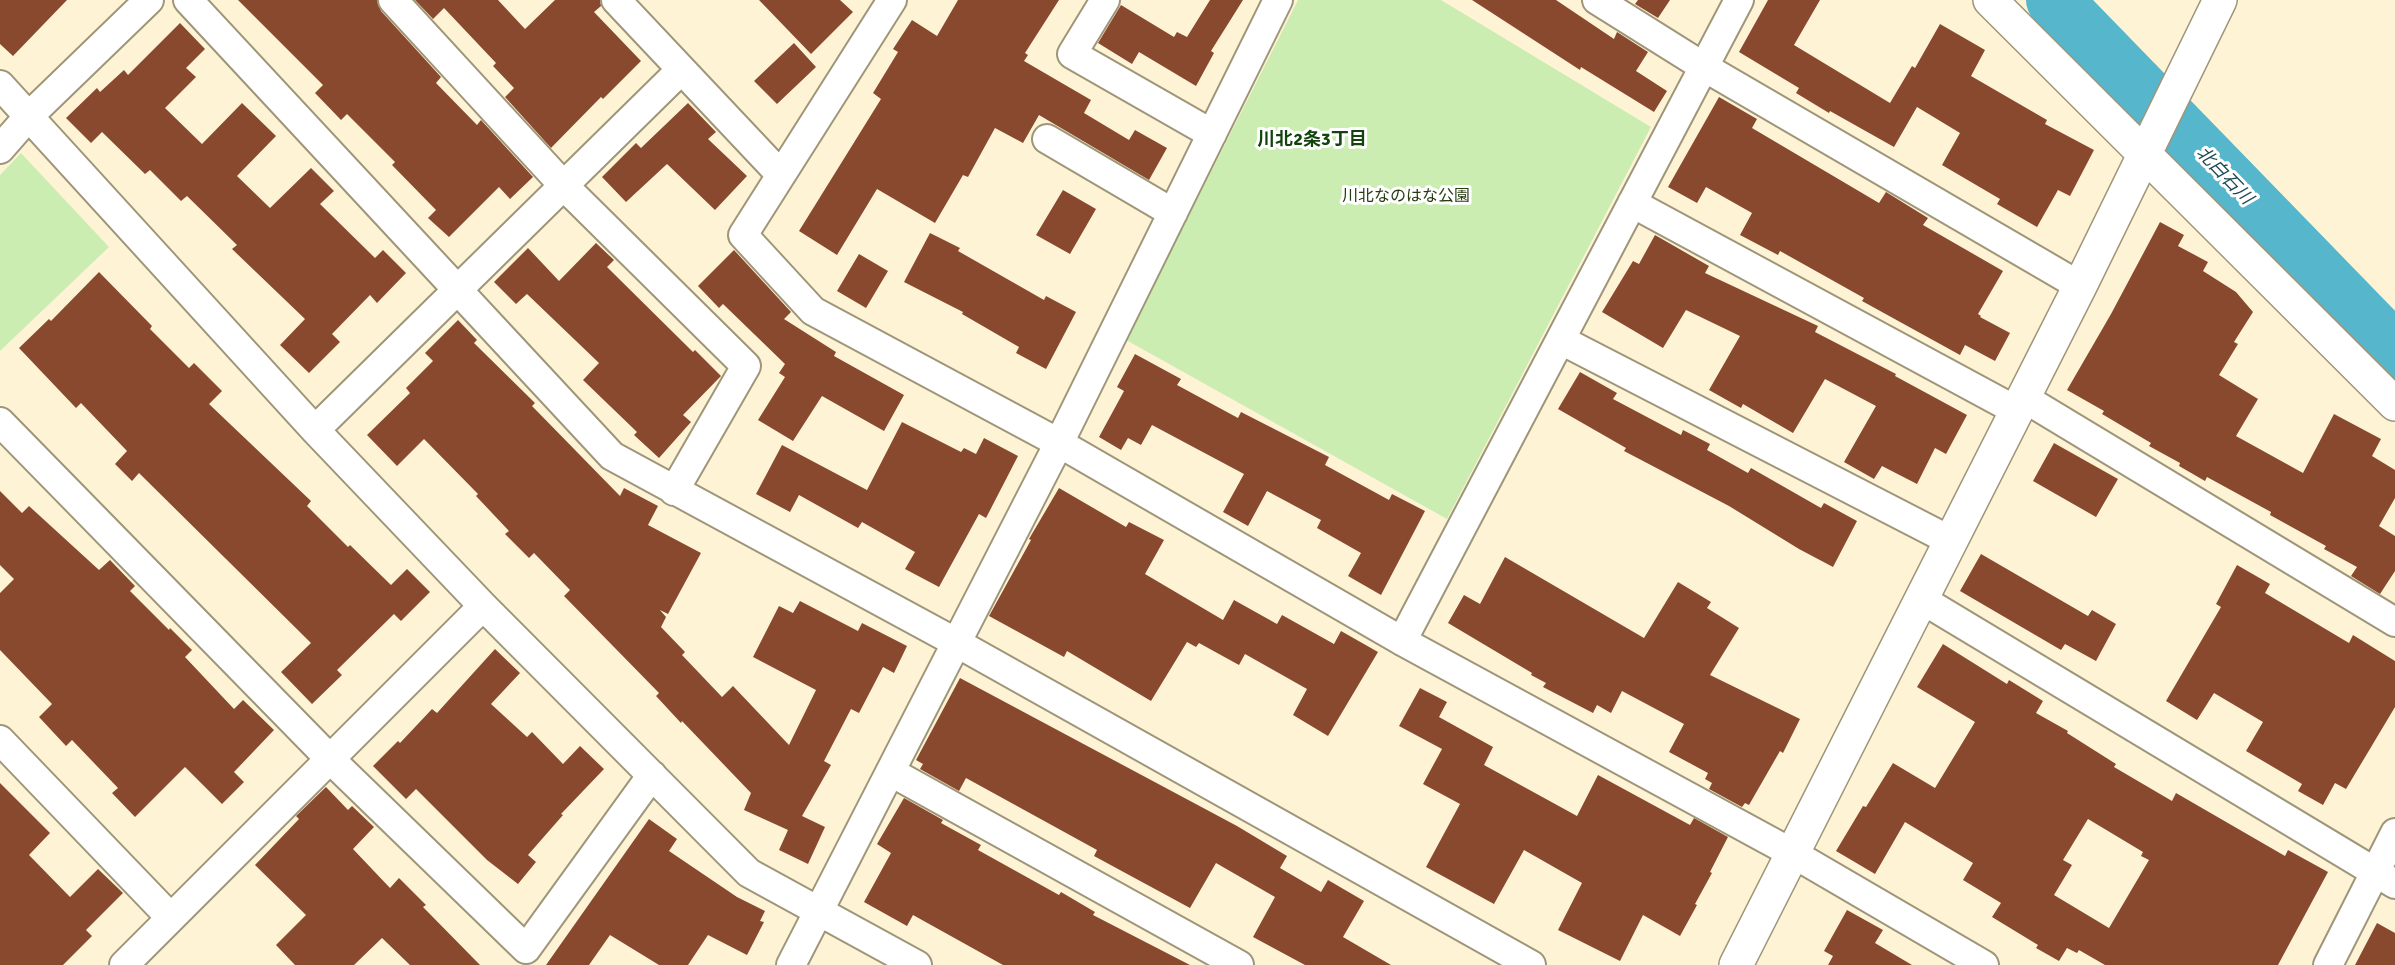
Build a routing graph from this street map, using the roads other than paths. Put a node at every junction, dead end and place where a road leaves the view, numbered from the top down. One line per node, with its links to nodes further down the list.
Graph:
1 (148, 0): 15 (street)
2 (188, 0): 25 (street)
3 (393, 0): 21 (street)
4 (616, 0): 13 (street)
5 (1105, 0): 16 (street)
6 (1278, 0): 16 (street)
7 (1597, 0): 12 (street)
8 (1739, 0): 12 (street)
9 (1990, 0): 18 (street)
10 (2220, 0): 18 (street)
11 (884, 4): 20 (street)
12 (1704, 67): 22 (street); 24 (street)
13 (681, 70): 20 (street); 21 (street)
14 (0, 86): 15 (street)
15 (29, 116): 19 (street); 30 (street)
16 (1212, 134): 23 (street)
17 (1047, 140): 23 (street)
18 (2150, 143): 24 (street); 27 (street)
19 (0, 149)
20 (781, 175): 31 (street)
21 (564, 186): 25 (street); 32 (street)
22 (1632, 203): 26 (street); 28 (street)
23 (1173, 213): 31 (street)
24 (2080, 286): 28 (street)
25 (457, 291): 30 (street); 32 (street)
26 (1561, 340): 33 (street); 37 (street)
27 (2395, 404)
28 (2020, 405): 33 (street); 36 (street)
29 (0, 422): 40 (street)
30 (315, 430): 35 (street)
31 (1059, 443): 37 (street); 38 (street)
32 (674, 491): 38 (street)
33 (1951, 541): 34 (street)
34 (1921, 599): 44 (street); 45 (street)
35 (483, 606): 40 (street); 42 (street)
36 (2395, 622)
37 (1402, 641): 44 (street)
38 (957, 643): 41 (street); 52 (street)
39 (0, 740): 47 (street)
40 (330, 759): 42 (street); 47 (street)
41 (891, 772): 46 (street); 51 (street)
42 (652, 774): 46 (street)
43 (2395, 833): 45 (street)
44 (1792, 853): 53 (street); 54 (street)
45 (2385, 878): 55 (street)
46 (817, 910): 49 (street); 50 (street)
47 (171, 918): 48 (street)
48 (135, 961)
49 (791, 965)
50 (917, 965)
51 (1239, 965)
52 (1531, 965)
53 (1736, 965)
54 (1984, 965)
55 (2328, 965)

